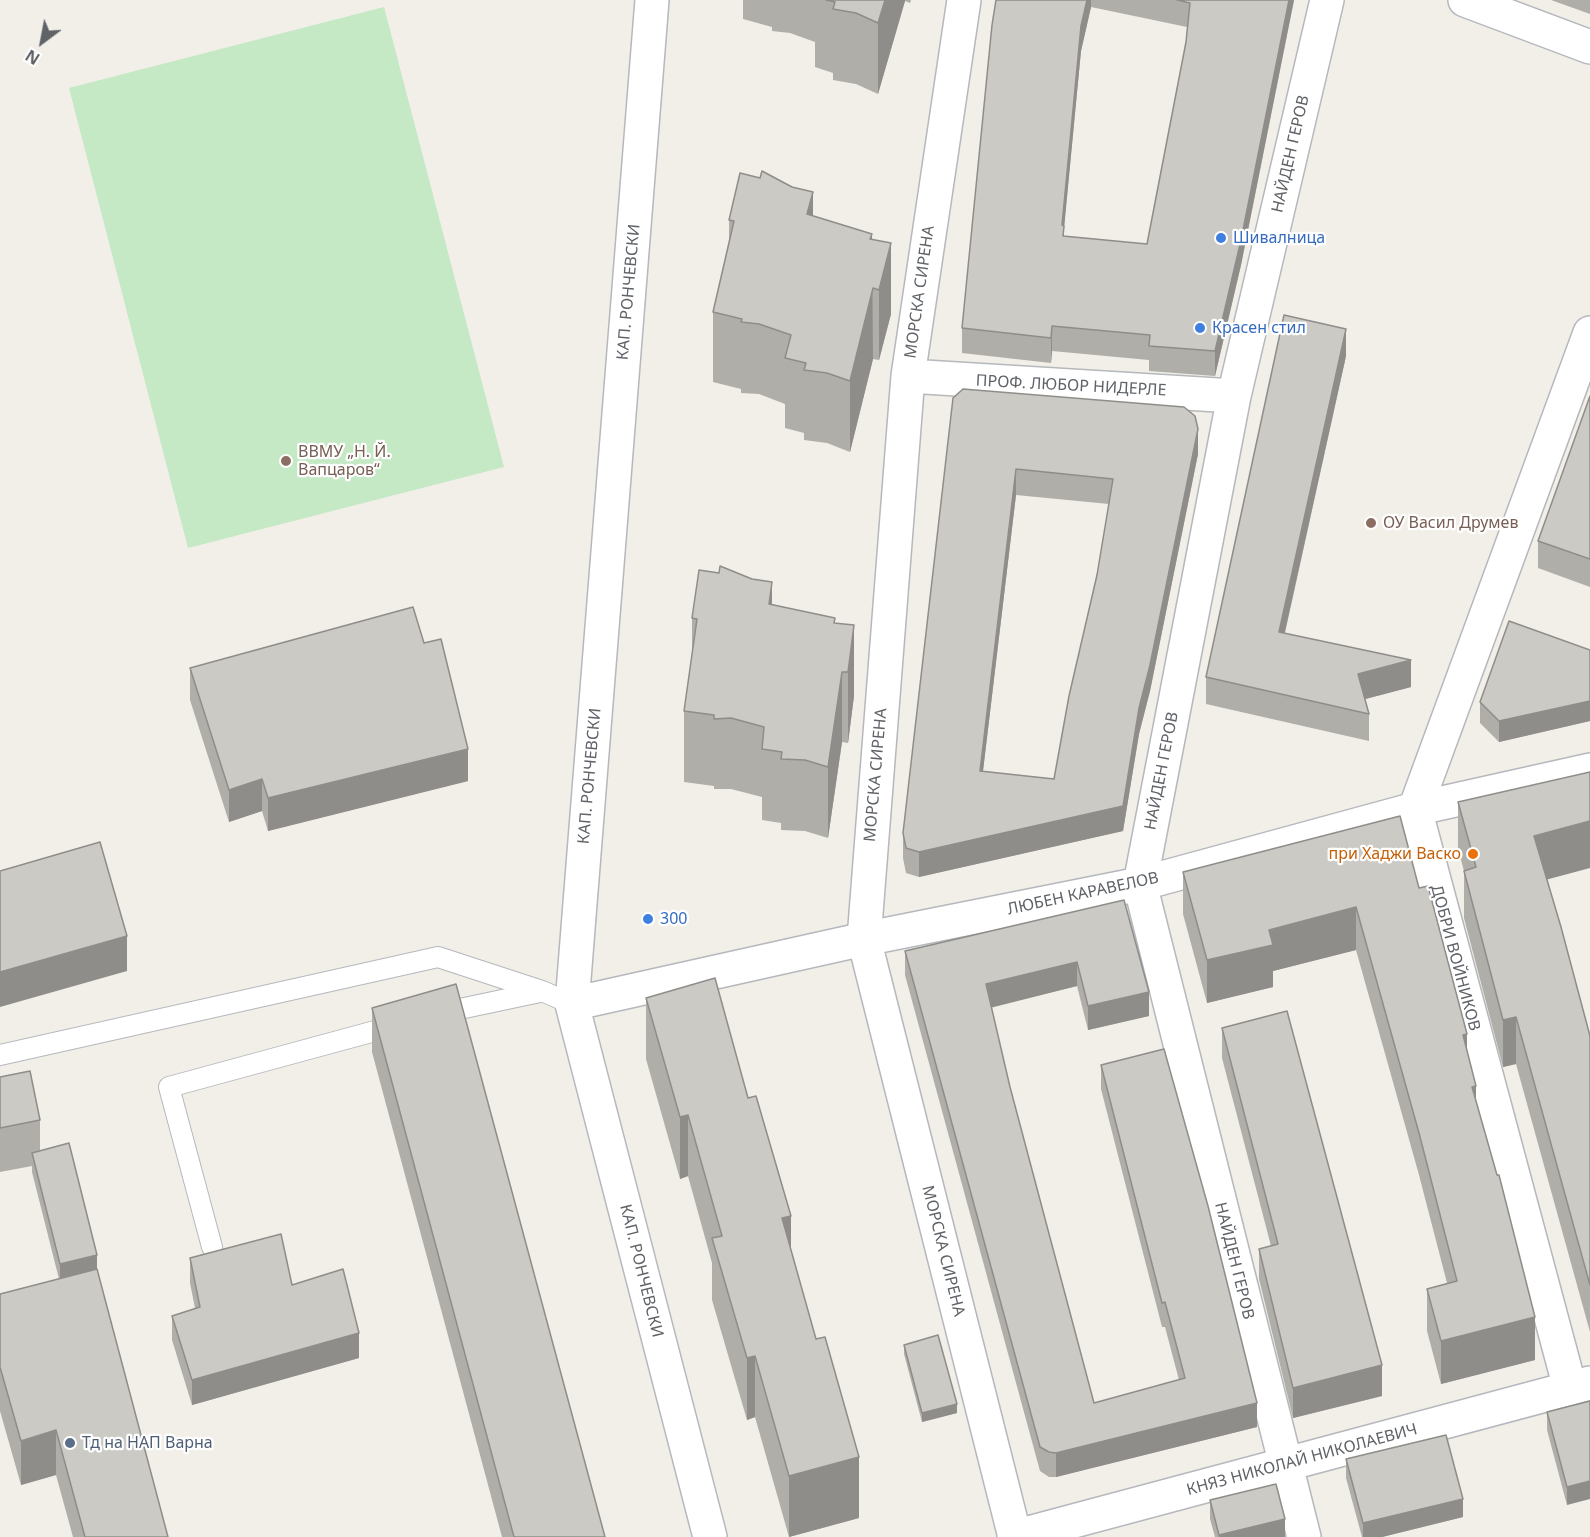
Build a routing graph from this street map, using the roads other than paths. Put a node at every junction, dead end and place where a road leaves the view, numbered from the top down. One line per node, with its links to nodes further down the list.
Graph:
1 (652, 0): 14 (street, КАП. РОНЧЕВСКИ)
2 (964, 0): 7 (street, МОРСКА СИРЕНА)
3 (1327, 0): 8 (street, НАЙДЕН ГЕРОВ)
4 (1466, 0): 5 (street)
5 (1590, 47)
6 (1590, 333): 10 (street)
7 (908, 376): 8 (street, ПРОФ. ЛЮБОР НИДЕРЛЕ); 12 (street, МОРСКА СИРЕНА)
8 (1234, 396): 11 (street, НАЙДЕН ГЕРОВ)
9 (1590, 770): 10 (street, ЛЮБЕН КАРАВЕЛОВ)
10 (1415, 809): 11 (street, ЛЮБЕН КАРАВЕЛОВ); 17 (street, ДОБРИ ВОЙНИКОВ)
11 (1140, 884): 12 (street, ЛЮБЕН КАРАВЕЛОВ); 18 (street, НАЙДЕН ГЕРОВ)
12 (864, 939): 14 (street, ЛЮБЕН КАРАВЕЛОВ); 20 (street, МОРСКА СИРЕНА)
13 (542, 991): 14 (lane); 15 (lane); 16 (lane)
14 (572, 1004): 19 (street, КАП. РОНЧЕВСКИ)
15 (0, 1055)
16 (212, 1247)
17 (1580, 1386): 18 (street, КНЯЗ НИКОЛАЙ НИКОЛАЕВИЧ)
18 (1285, 1464): 20 (street, КНЯЗ НИКОЛАЙ НИКОЛАЕВИЧ); 21 (street, НАЙДЕН ГЕРОВ)
19 (710, 1537)
20 (1015, 1537)
21 (1304, 1537)

